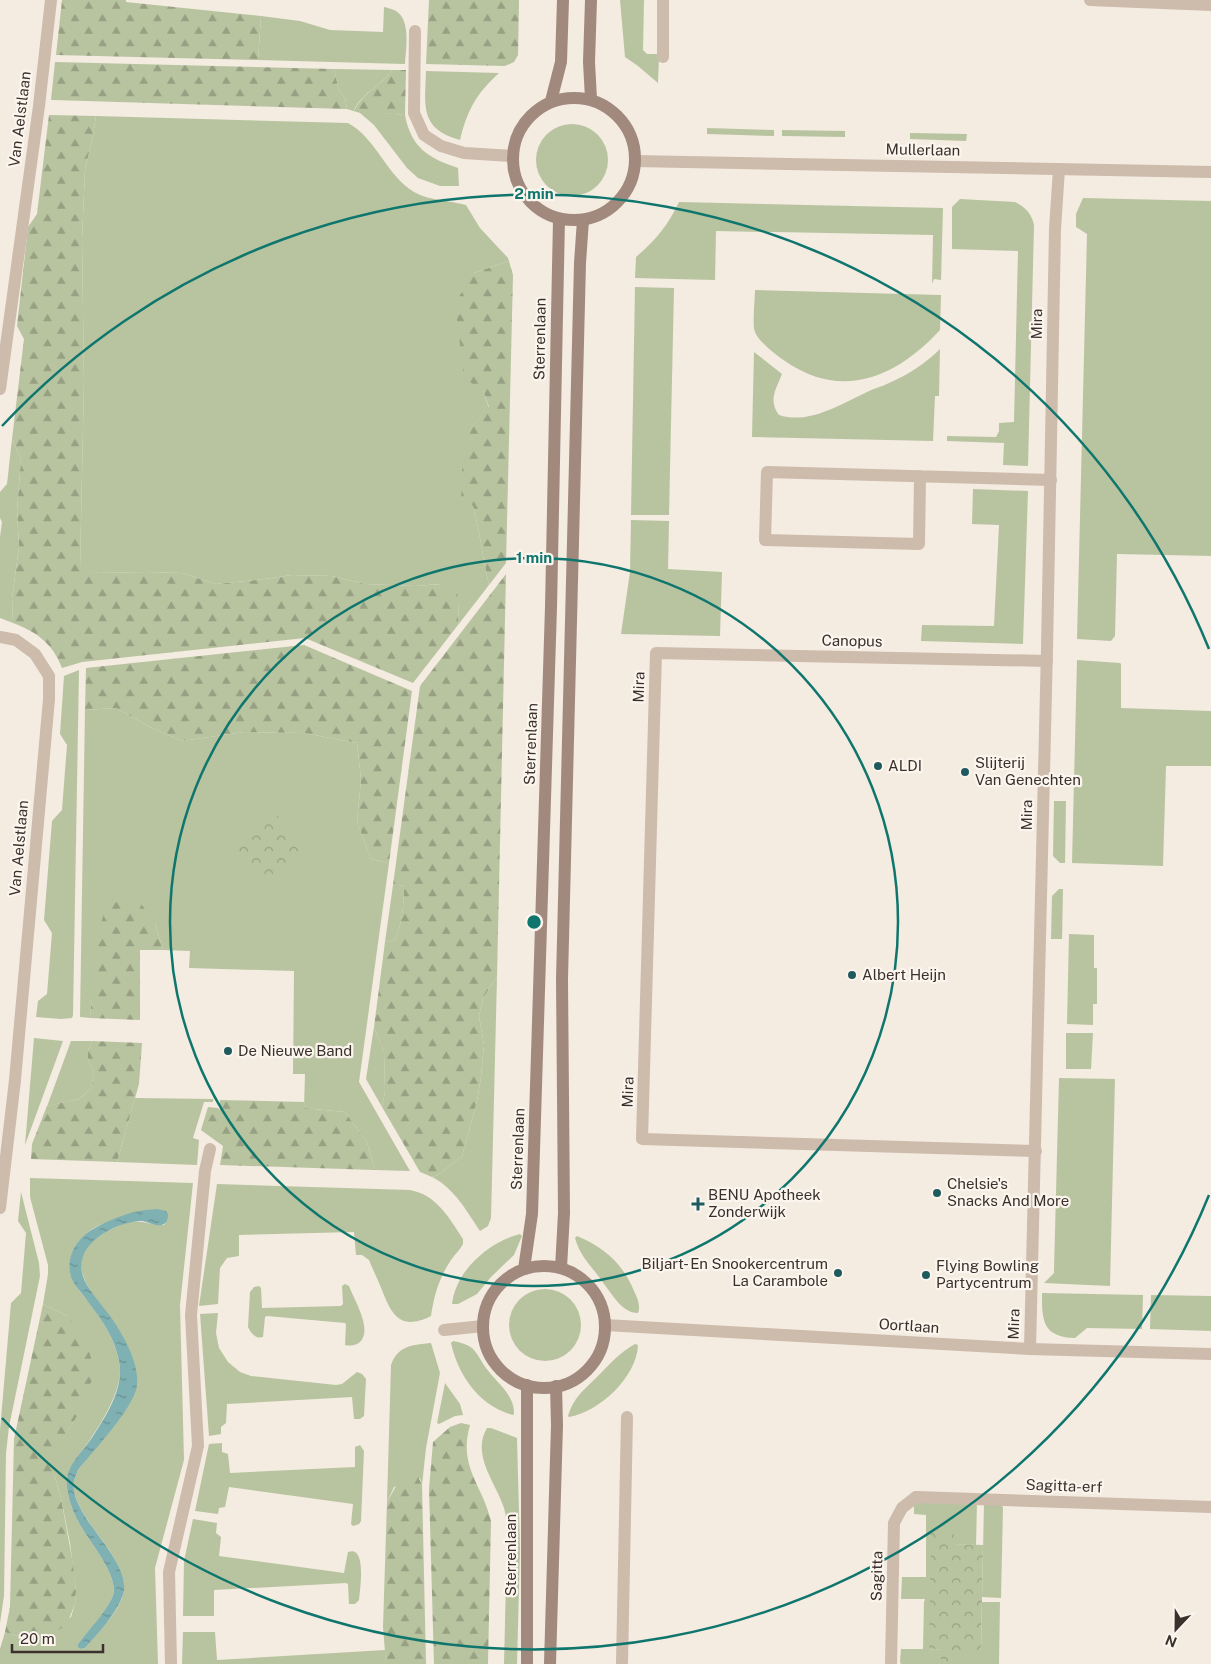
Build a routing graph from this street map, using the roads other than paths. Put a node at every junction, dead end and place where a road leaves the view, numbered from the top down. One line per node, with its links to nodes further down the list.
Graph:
1 (51, 0): 17 (street, Van Aelstlaan)
2 (563, 0): 10 (street)
3 (591, 0): 9 (street)
4 (663, 0): 8 (street)
5 (1090, 0): 6 (street)
6 (1211, 5)
7 (415, 32): 11 (street)
8 (663, 57)
9 (591, 99): 10 (street); 12 (street)
10 (551, 101): 11 (street)
11 (512, 156): 15 (street)
12 (636, 161): 13 (street, Mullerlaan); 16 (street)
13 (1059, 169): 14 (street, Mullerlaan); 19 (street, Mira)
14 (1211, 172)
15 (559, 219): 16 (street); 28 (street, Sterrenlaan)
16 (583, 220): 27 (street)
17 (0, 389)
18 (920, 476): 18 (street); 19 (street)
19 (1051, 480): 22 (street, Mira)
20 (0, 637): 23 (street, Van Aelstlaan)
21 (656, 653): 22 (street, Canopus); 25 (street, Mira)
22 (1047, 661): 25 (street, Mira)
23 (5, 1127): 26 (street, Van Aelstlaan)
24 (210, 1149): 39 (street)
25 (1036, 1151): 32 (street, Mira)
26 (0, 1208)
27 (561, 1268): 28 (street); 29 (street)
28 (524, 1269): 30 (street)
29 (605, 1325): 32 (street, Oortlaan); 35 (street)
30 (483, 1326): 31 (street); 34 (street)
31 (444, 1330)
32 (1030, 1349): 33 (street, Oortlaan)
33 (1211, 1354)
34 (527, 1386): 35 (street); 40 (street, Sterrenlaan)
35 (556, 1386): 41 (street)
36 (627, 1417): 42 (street)
37 (916, 1497): 38 (street, Sagitta-erf); 43 (street, Sagitta)
38 (1211, 1507)
39 (171, 1664)
40 (527, 1664)
41 (550, 1664)
42 (622, 1664)
43 (891, 1664)

